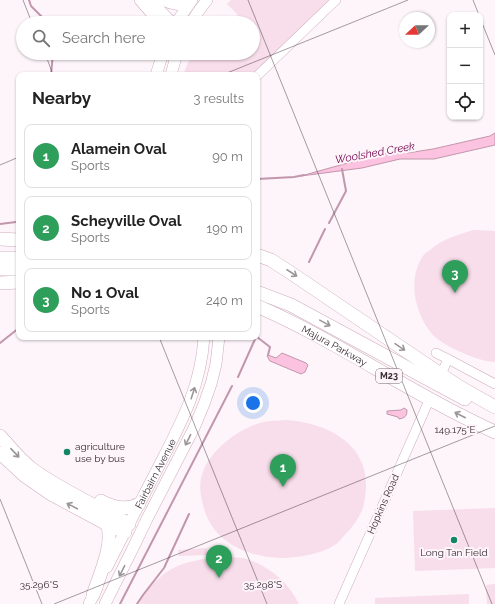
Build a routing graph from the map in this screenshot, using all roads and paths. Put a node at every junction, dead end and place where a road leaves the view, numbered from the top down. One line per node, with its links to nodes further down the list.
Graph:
1 (138, 0): 7 (main road); 8 (main road)
2 (150, 0): 9 (main road)
3 (162, 0): 6 (main road)
4 (207, 0): 11 (main road)
5 (336, 0): 18 (street)
6 (191, 1): 10 (main road)
7 (148, 16)
8 (153, 16)
9 (165, 16)
10 (181, 16)
11 (195, 16)
12 (153, 60): 15 (main road)
13 (161, 60): 16 (main road)
14 (175, 60): 17 (main road)
15 (151, 72)
16 (157, 72)
17 (172, 72)
18 (260, 73)
19 (0, 240): 20 (highway)
20 (16, 240)
21 (260, 256): 37 (highway, one-way to 37)
22 (0, 258): 23 (highway)
23 (16, 258)
24 (0, 269): 25 (highway)
25 (16, 269)
26 (16, 282): 27 (highway)
27 (0, 283)
28 (260, 293): 38 (highway, Majura Parkway / M23, one-way to 38)
29 (260, 307): 39 (highway, Majura Parkway / M23, one-way to 29)
30 (204, 340): 43 (main road, Fairbairn Avenue, one-way to 30)
31 (219, 340): 46 (main road, Fairbairn Avenue, one-way to 46)
32 (436, 353): 33 (street)
33 (448, 359): 34 (street); 35 (street)
34 (443, 370)
35 (495, 384)
36 (428, 405): 49 (street, Hopkins Road)
37 (495, 407)
38 (495, 414)
39 (495, 432)
40 (0, 436): 42 (highway, one-way to 42)
41 (0, 453): 44 (highway, one-way to 41)
42 (32, 469): 43 (highway); 45 (highway)
43 (139, 504): 45 (main road, Fairbairn Avenue)
44 (107, 524): 45 (highway); 47 (highway)
45 (127, 528): 46 (main road); 47 (main road, Fairbairn Avenue)
46 (140, 534): 48 (main road, Fairbairn Avenue, one-way to 48)
47 (91, 600)
48 (105, 604)
49 (339, 604)

